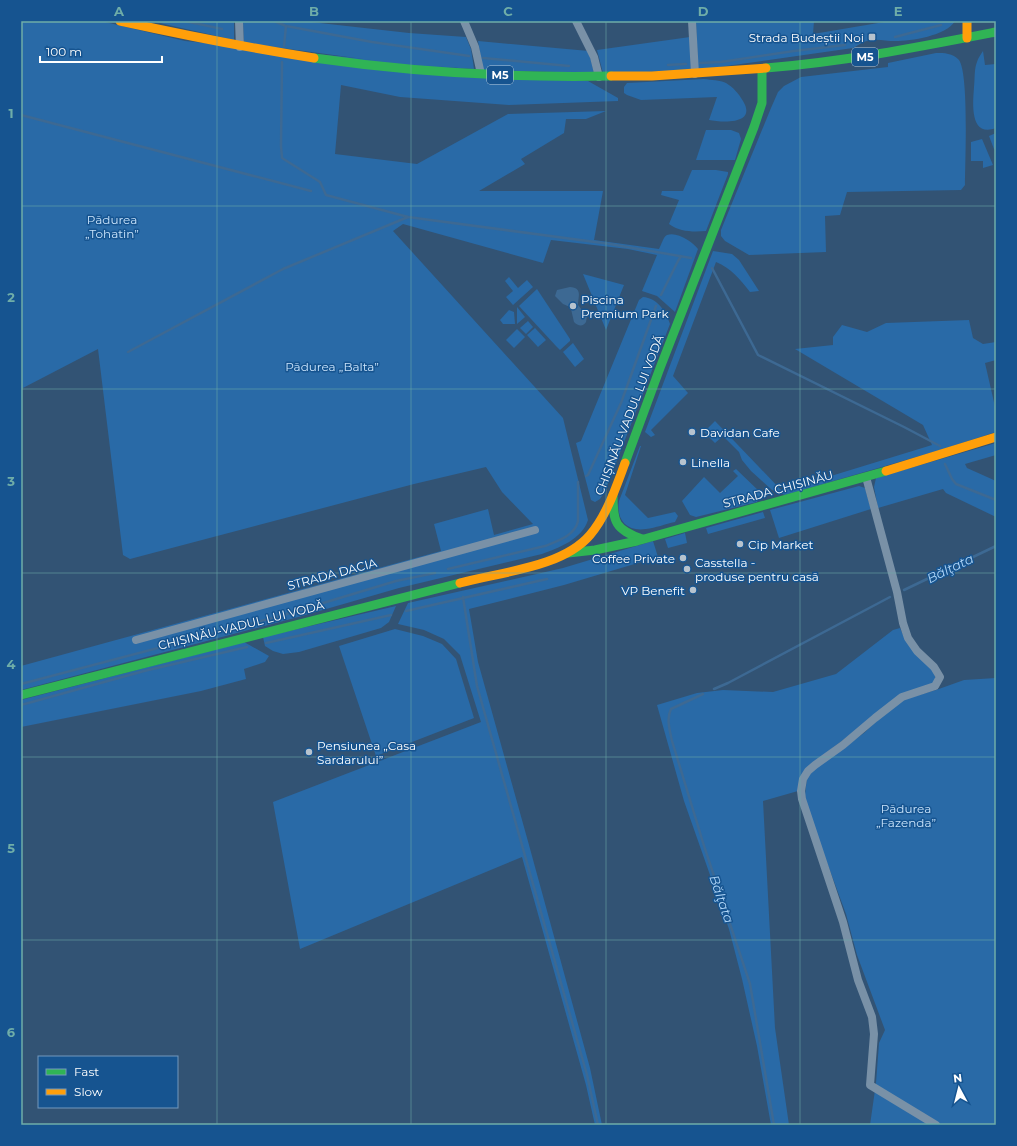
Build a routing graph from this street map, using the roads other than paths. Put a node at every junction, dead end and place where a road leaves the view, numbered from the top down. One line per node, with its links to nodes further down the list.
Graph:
1 (120, 21): 9 (main road, M5)
2 (239, 21): 9 (street)
3 (464, 21): 11 (street)
4 (576, 21): 13 (street)
5 (692, 21): 12 (street)
6 (967, 21): 8 (main road)
7 (996, 32): 8 (main road, M5)
8 (966, 38): 10 (main road, M5)
9 (240, 47): 11 (main road, M5)
10 (762, 69): 12 (main road, M5); 16 (main road, CHIȘINĂU-VADUL LUI VODĂ)
11 (481, 74): 13 (main road, M5)
12 (694, 74): 13 (main road, M5)
13 (599, 77)
14 (996, 437): 15 (main road, STRADA CHIȘINĂU)
15 (866, 477): 18 (main road, STRADA CHIȘINĂU); 22 (street)
16 (613, 494): 18 (main road); 19 (main road, CHIȘINĂU-VADUL LUI VODĂ)
17 (536, 530): 20 (street, STRADA DACIA)
18 (642, 539): 19 (main road, STRADA CHIȘINĂU)
19 (564, 553): 21 (main road, CHIȘINĂU-VADUL LUI VODĂ)
20 (136, 640)
21 (21, 694)
22 (936, 1125)

